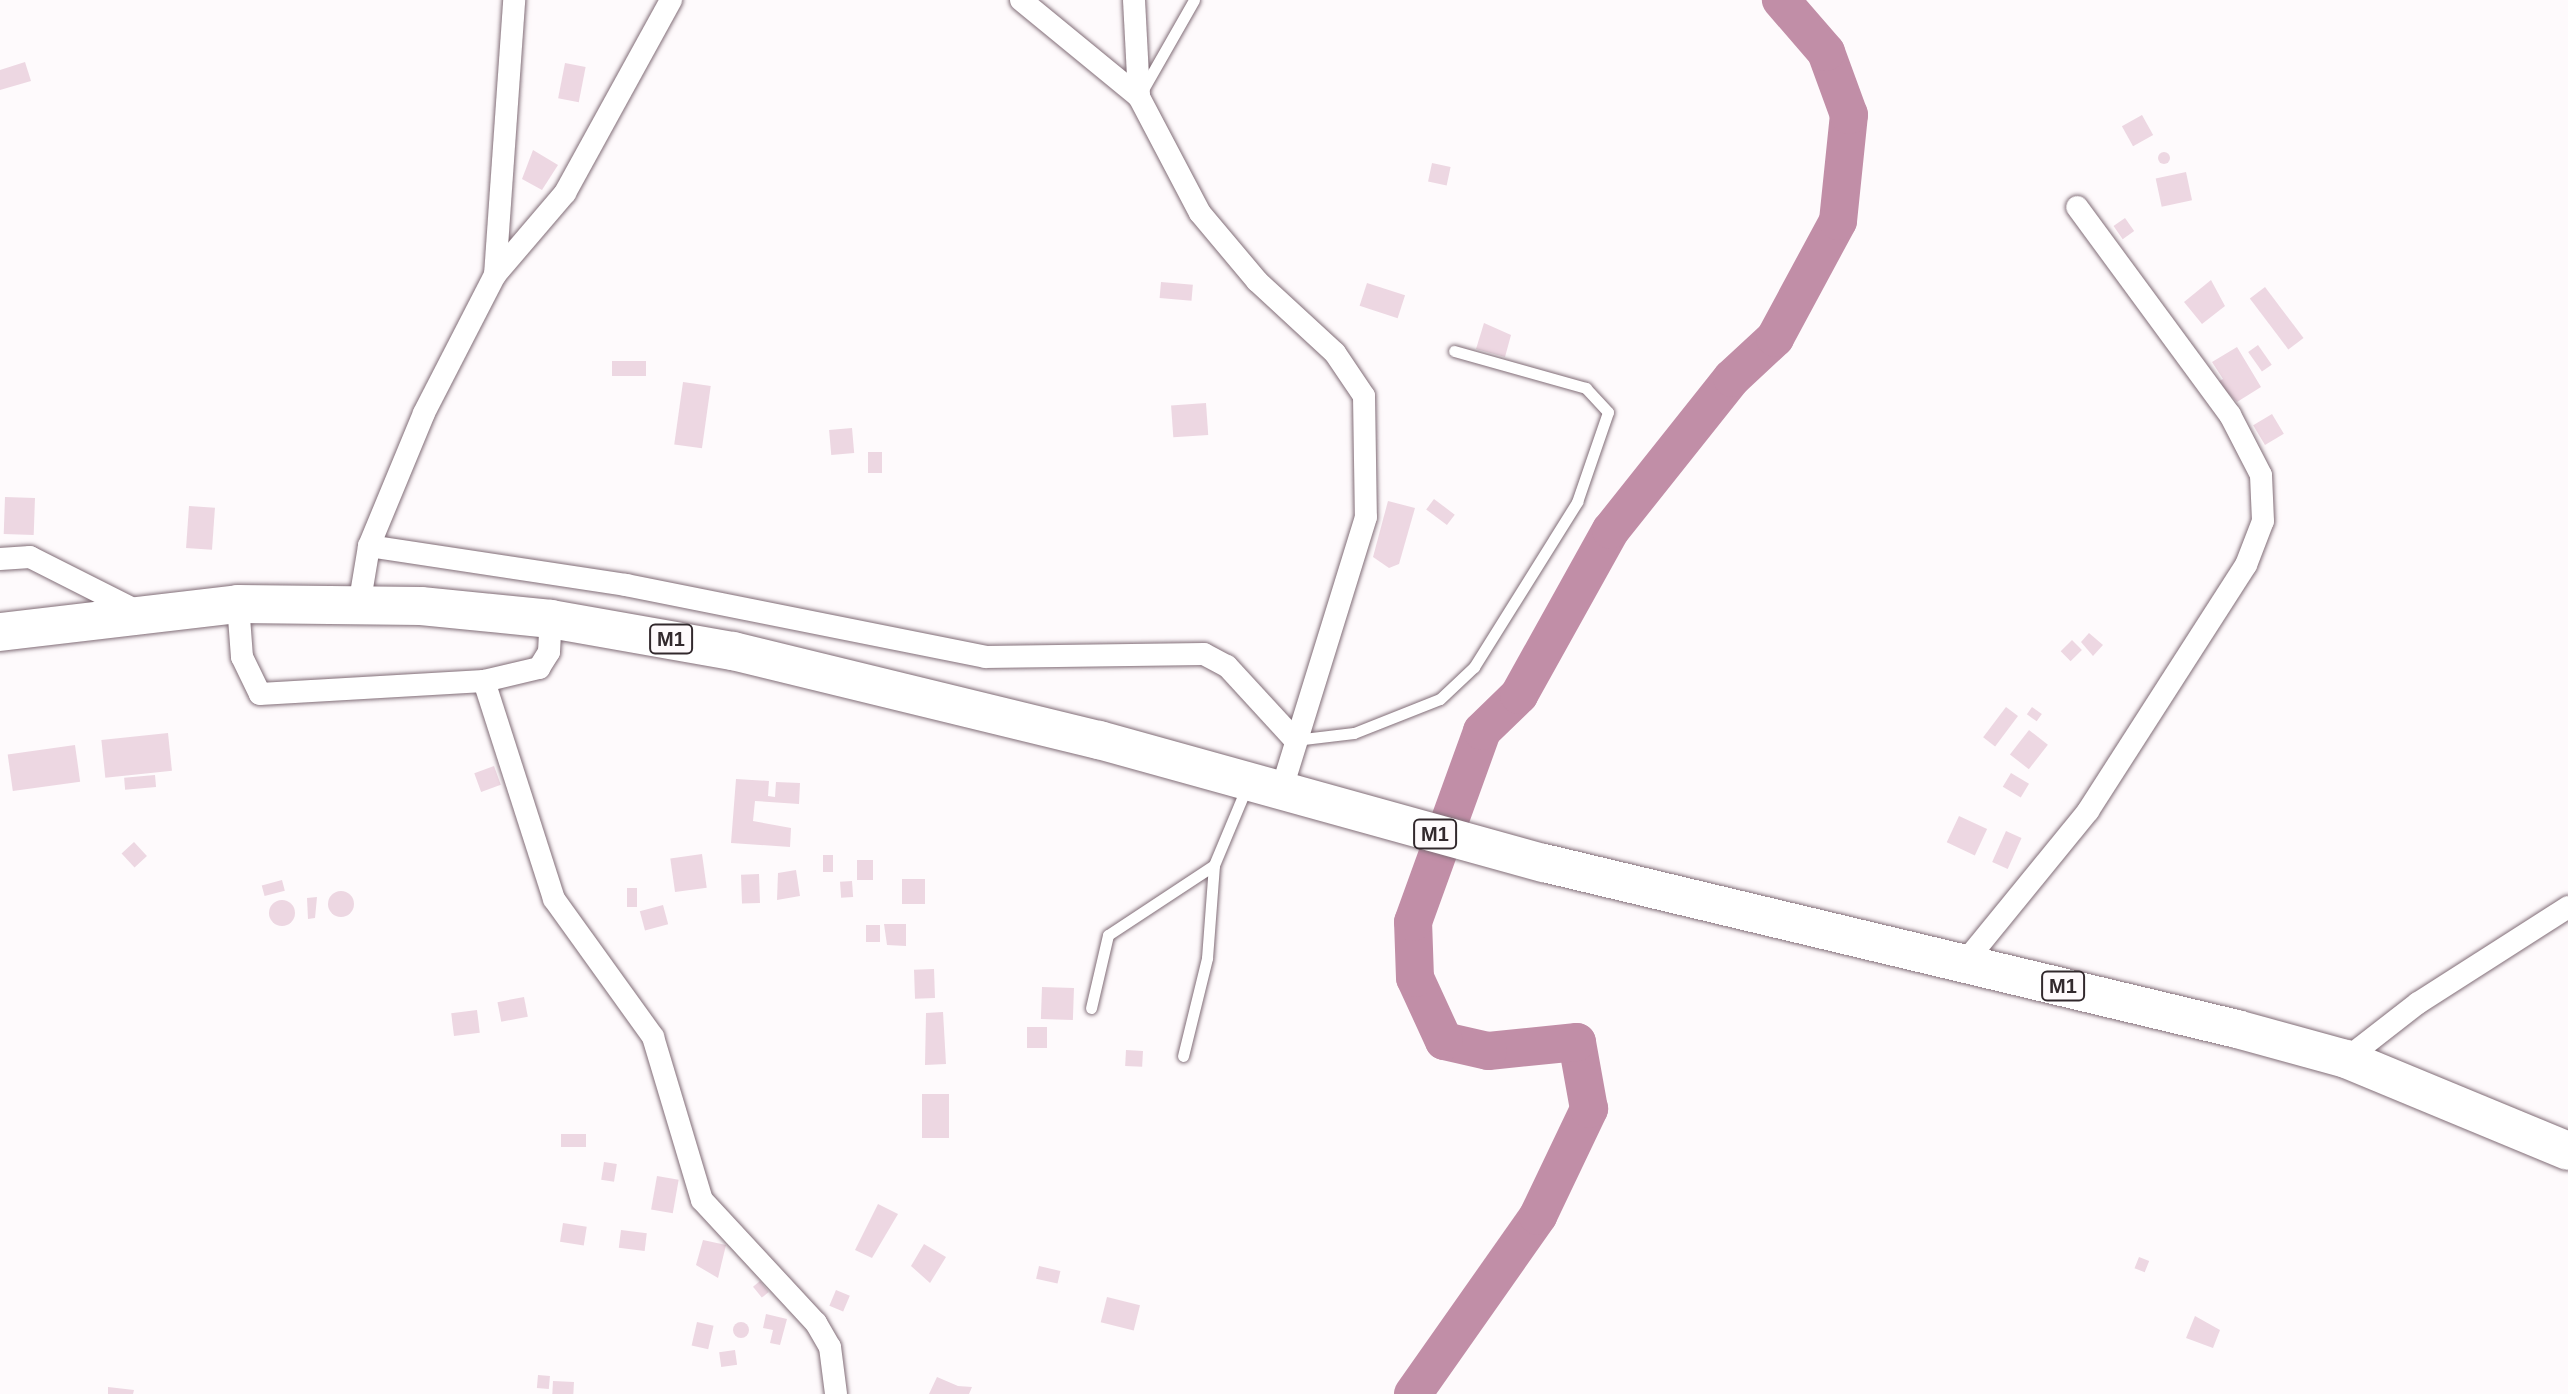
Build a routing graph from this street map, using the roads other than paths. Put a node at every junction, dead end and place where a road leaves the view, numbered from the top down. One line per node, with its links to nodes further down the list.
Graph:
1 (514, 0): 8 (street)
2 (671, 0): 8 (street)
3 (1021, 0): 6 (street)
4 (1134, 0): 6 (street)
5 (1194, 0): 6 (lane)
6 (1139, 97): 18 (street)
7 (2077, 207): 22 (street)
8 (495, 275): 10 (street)
9 (1454, 351): 18 (lane)
10 (369, 546): 13 (street); 18 (street)
11 (0, 559): 14 (street)
12 (238, 604): 13 (highway, M1); 14 (highway, M1); 17 (street)
13 (359, 606): 15 (highway, M1)
14 (137, 611): 16 (highway, M1)
15 (551, 619): 17 (street); 19 (highway, M1)
16 (0, 632)
17 (484, 681): 27 (street)
18 (1295, 740): 19 (street)
19 (1265, 788): 20 (lane); 22 (highway, M1)
20 (1214, 865): 23 (lane); 24 (lane)
21 (2568, 907): 25 (street)
22 (1965, 962): 25 (highway, M1)
23 (1091, 1008)
24 (1183, 1056)
25 (2346, 1059): 26 (highway, M1)
26 (2568, 1151)
27 (836, 1394)

